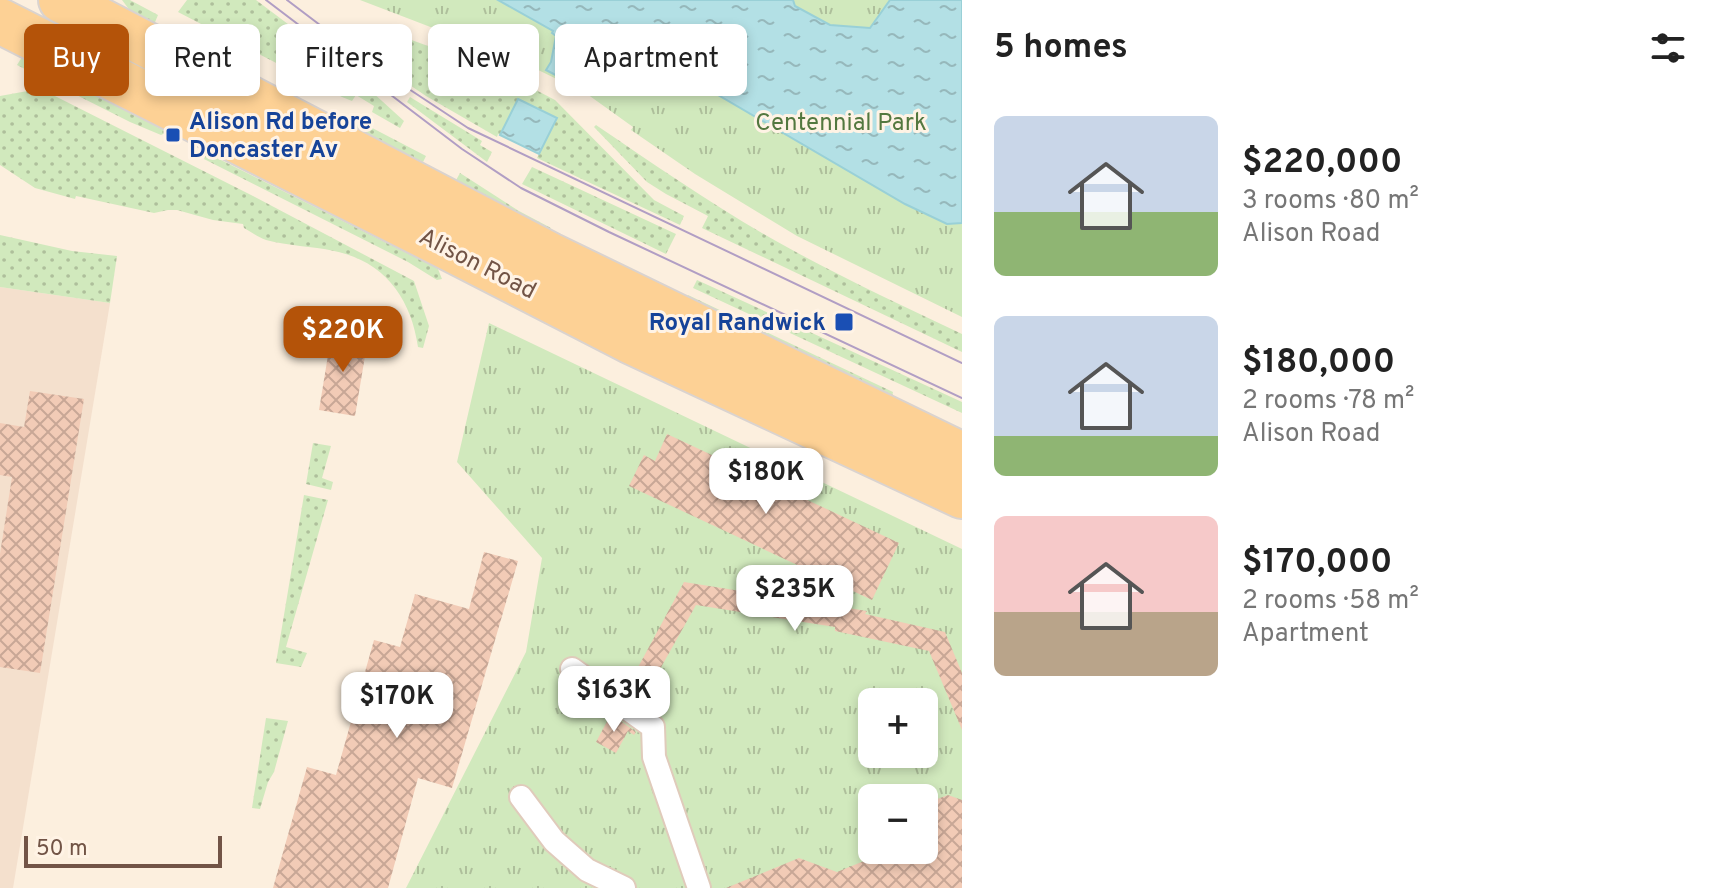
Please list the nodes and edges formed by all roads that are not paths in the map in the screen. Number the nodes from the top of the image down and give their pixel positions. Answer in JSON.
{"nodes":[{"id":1,"x":61,"y":0,"type":"edge"},
{"id":2,"x":0,"y":21,"type":"edge"},
{"id":3,"x":962,"y":455,"type":"edge"},
{"id":4,"x":962,"y":496,"type":"edge"},
{"id":5,"x":572,"y":669,"type":"dead end"},
{"id":6,"x":521,"y":797,"type":"dead end"},
{"id":7,"x":624,"y":888,"type":"edge"},
{"id":8,"x":699,"y":888,"type":"edge"}],
"edges":[{"from":1,"to":3,"type":"main road","name":"Alison Road"},
{"from":2,"to":4,"type":"main road","name":"Alison Road"},
{"from":5,"to":8,"type":"street"},
{"from":6,"to":7,"type":"street"}]}
